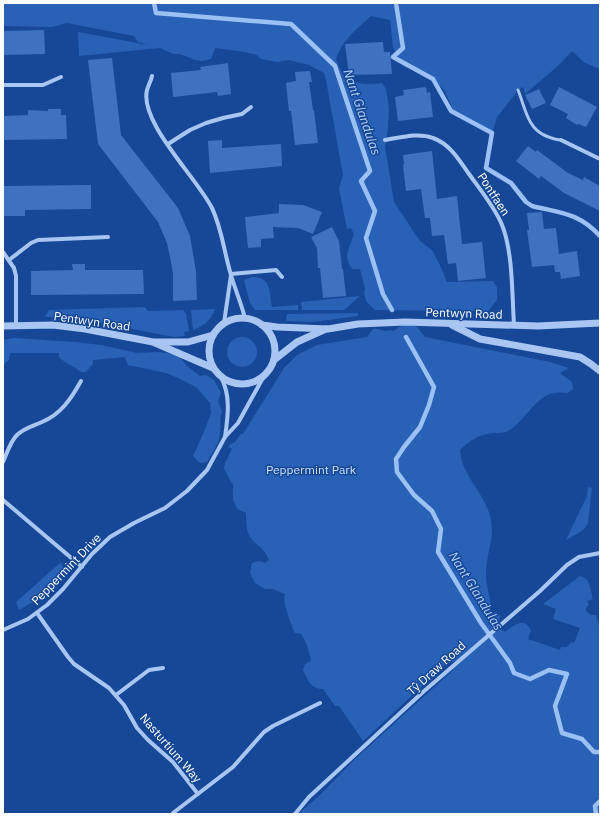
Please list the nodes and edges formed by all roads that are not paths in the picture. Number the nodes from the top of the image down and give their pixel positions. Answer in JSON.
{"nodes":[{"id":1,"x":152,"y":76,"type":"dead end"},
{"id":2,"x":61,"y":77,"type":"dead end"},
{"id":3,"x":3,"y":85,"type":"edge"},
{"id":4,"x":518,"y":90,"type":"dead end"},
{"id":5,"x":251,"y":107,"type":"dead end"},
{"id":6,"x":385,"y":140,"type":"dead end"},
{"id":7,"x":561,"y":140,"type":"joint"},
{"id":8,"x":168,"y":144,"type":"junction"},
{"id":9,"x":600,"y":159,"type":"edge"},
{"id":10,"x":108,"y":237,"type":"dead end"},
{"id":11,"x":3,"y":252,"type":"edge"},
{"id":12,"x":9,"y":260,"type":"junction"},
{"id":13,"x":231,"y":274,"type":"junction"},
{"id":14,"x":282,"y":277,"type":"dead end"},
{"id":15,"x":245,"y":318,"type":"junction"},
{"id":16,"x":224,"y":323,"type":"junction"},
{"id":17,"x":448,"y":323,"type":"junction"},
{"id":18,"x":600,"y":323,"type":"edge"},
{"id":19,"x":514,"y":325,"type":"junction"},
{"id":20,"x":3,"y":326,"type":"edge"},
{"id":21,"x":16,"y":326,"type":"junction"},
{"id":22,"x":262,"y":326,"type":"junction"},
{"id":23,"x":328,"y":329,"type":"junction"},
{"id":24,"x":213,"y":335,"type":"junction"},
{"id":25,"x":153,"y":342,"type":"junction"},
{"id":26,"x":274,"y":360,"type":"junction"},
{"id":27,"x":213,"y":368,"type":"junction"},
{"id":28,"x":600,"y":371,"type":"edge"},
{"id":29,"x":264,"y":376,"type":"junction"},
{"id":30,"x":221,"y":377,"type":"junction"},
{"id":31,"x":81,"y":381,"type":"dead end"},
{"id":32,"x":225,"y":438,"type":"junction"},
{"id":33,"x":3,"y":462,"type":"edge"},
{"id":34,"x":3,"y":500,"type":"edge"},
{"id":35,"x":600,"y":553,"type":"edge"},
{"id":36,"x":82,"y":567,"type":"junction"},
{"id":37,"x":37,"y":613,"type":"junction"},
{"id":38,"x":3,"y":630,"type":"edge"},
{"id":39,"x":163,"y":668,"type":"dead end"},
{"id":40,"x":116,"y":695,"type":"junction"},
{"id":41,"x":320,"y":703,"type":"dead end"},
{"id":42,"x":198,"y":794,"type":"junction"},
{"id":43,"x":173,"y":813,"type":"edge"},
{"id":44,"x":295,"y":814,"type":"edge"}],
"edges":[{"from":1,"to":8,"type":"street"},
{"from":2,"to":3,"type":"street"},
{"from":4,"to":7,"type":"lane"},
{"from":5,"to":8,"type":"street"},
{"from":6,"to":19,"type":"street","name":"Pontfaen"},
{"from":7,"to":9,"type":"street"},
{"from":8,"to":13,"type":"street"},
{"from":10,"to":12,"type":"street"},
{"from":11,"to":12,"type":"street"},
{"from":12,"to":21,"type":"street"},
{"from":13,"to":14,"type":"street"},
{"from":13,"to":15,"type":"street"},
{"from":13,"to":16,"type":"street"},
{"from":15,"to":16,"type":"street"},
{"from":15,"to":22,"type":"street"},
{"from":16,"to":24,"type":"street"},
{"from":17,"to":19,"type":"street","name":"Pentwyn Road"},
{"from":17,"to":23,"type":"street","name":"Pentwyn Road"},
{"from":17,"to":28,"type":"street"},
{"from":18,"to":19,"type":"street","name":"Pentwyn Road"},
{"from":20,"to":21,"type":"street","name":"Pentwyn Road"},
{"from":21,"to":25,"type":"street","name":"Pentwyn Road"},
{"from":22,"to":23,"type":"street","name":"Pentwyn Road"},
{"from":22,"to":26,"type":"street"},
{"from":23,"to":26,"type":"street","name":"Pentwyn Road"},
{"from":24,"to":25,"type":"street","name":"Pentwyn Road"},
{"from":24,"to":27,"type":"street"},
{"from":25,"to":27,"type":"street","name":"Pentwyn Road"},
{"from":26,"to":29,"type":"street"},
{"from":27,"to":30,"type":"street"},
{"from":29,"to":30,"type":"street"},
{"from":29,"to":32,"type":"street","name":"Peppermint Drive"},
{"from":30,"to":32,"type":"street","name":"Peppermint Drive"},
{"from":31,"to":33,"type":"street"},
{"from":32,"to":36,"type":"street","name":"Peppermint Drive"},
{"from":34,"to":36,"type":"street"},
{"from":35,"to":44,"type":"street","name":"Tŷ Draw Road"},
{"from":36,"to":37,"type":"street","name":"Peppermint Drive"},
{"from":37,"to":38,"type":"street","name":"Peppermint Drive"},
{"from":37,"to":40,"type":"street","name":"Nasturtium Way"},
{"from":39,"to":40,"type":"street"},
{"from":40,"to":42,"type":"street","name":"Nasturtium Way"},
{"from":41,"to":42,"type":"street","name":"Nasturtium Way"},
{"from":42,"to":43,"type":"street","name":"Nasturtium Way"}]}
